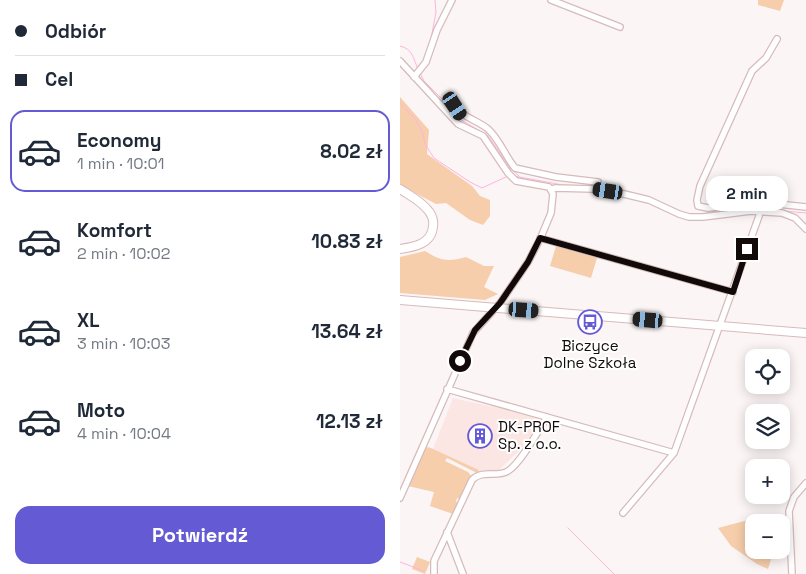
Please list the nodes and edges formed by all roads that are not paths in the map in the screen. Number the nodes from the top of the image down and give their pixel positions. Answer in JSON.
{"nodes":[{"id":1,"x":452,"y":0,"type":"edge"},
{"id":2,"x":551,"y":0,"type":"edge"},
{"id":3,"x":620,"y":27,"type":"dead end"},
{"id":4,"x":777,"y":39,"type":"dead end"},
{"id":5,"x":400,"y":61,"type":"edge"},
{"id":6,"x":416,"y":75,"type":"junction"},
{"id":7,"x":454,"y":99,"type":"dead end"},
{"id":8,"x":487,"y":129,"type":"junction"},
{"id":9,"x":483,"y":136,"type":"junction"},
{"id":10,"x":598,"y":182,"type":"dead end"},
{"id":11,"x":554,"y":184,"type":"junction"},
{"id":12,"x":400,"y":189,"type":"edge"},
{"id":13,"x":760,"y":202,"type":"junction"},
{"id":14,"x":806,"y":207,"type":"edge"},
{"id":15,"x":760,"y":211,"type":"junction"},
{"id":16,"x":806,"y":229,"type":"edge"},
{"id":17,"x":540,"y":238,"type":"junction"},
{"id":18,"x":400,"y":249,"type":"edge"},
{"id":19,"x":733,"y":292,"type":"junction"},
{"id":20,"x":400,"y":300,"type":"edge"},
{"id":21,"x":496,"y":308,"type":"junction"},
{"id":22,"x":720,"y":326,"type":"junction"},
{"id":23,"x":806,"y":333,"type":"edge"},
{"id":24,"x":448,"y":389,"type":"junction"},
{"id":25,"x":547,"y":417,"type":"junction"},
{"id":26,"x":674,"y":454,"type":"junction"},
{"id":27,"x":806,"y":483,"type":"edge"},
{"id":28,"x":400,"y":498,"type":"edge"},
{"id":29,"x":623,"y":513,"type":"dead end"},
{"id":30,"x":447,"y":532,"type":"junction"},
{"id":31,"x":434,"y":574,"type":"edge"},
{"id":32,"x":463,"y":574,"type":"edge"},
{"id":33,"x":792,"y":574,"type":"edge"}],
"edges":[{"from":1,"to":6,"type":"street"},
{"from":2,"to":3,"type":"street"},
{"from":4,"to":13,"type":"street"},
{"from":5,"to":6,"type":"street"},
{"from":6,"to":9,"type":"street"},
{"from":7,"to":8,"type":"street"},
{"from":8,"to":9,"type":"street"},
{"from":8,"to":11,"type":"street"},
{"from":9,"to":11,"type":"street"},
{"from":10,"to":11,"type":"street"},
{"from":11,"to":15,"type":"street"},
{"from":11,"to":17,"type":"street"},
{"from":12,"to":18,"type":"main road"},
{"from":13,"to":14,"type":"street"},
{"from":13,"to":15,"type":"street"},
{"from":15,"to":16,"type":"street"},
{"from":15,"to":19,"type":"street"},
{"from":17,"to":19,"type":"street"},
{"from":17,"to":21,"type":"street"},
{"from":19,"to":22,"type":"street"},
{"from":20,"to":21,"type":"main road"},
{"from":21,"to":22,"type":"main road"},
{"from":21,"to":24,"type":"street"},
{"from":22,"to":23,"type":"main road"},
{"from":22,"to":26,"type":"street"},
{"from":24,"to":25,"type":"street"},
{"from":24,"to":28,"type":"street"},
{"from":25,"to":26,"type":"street"},
{"from":25,"to":30,"type":"street"},
{"from":26,"to":29,"type":"street"},
{"from":27,"to":33,"type":"street"},
{"from":30,"to":31,"type":"street"},
{"from":30,"to":32,"type":"street"}]}
